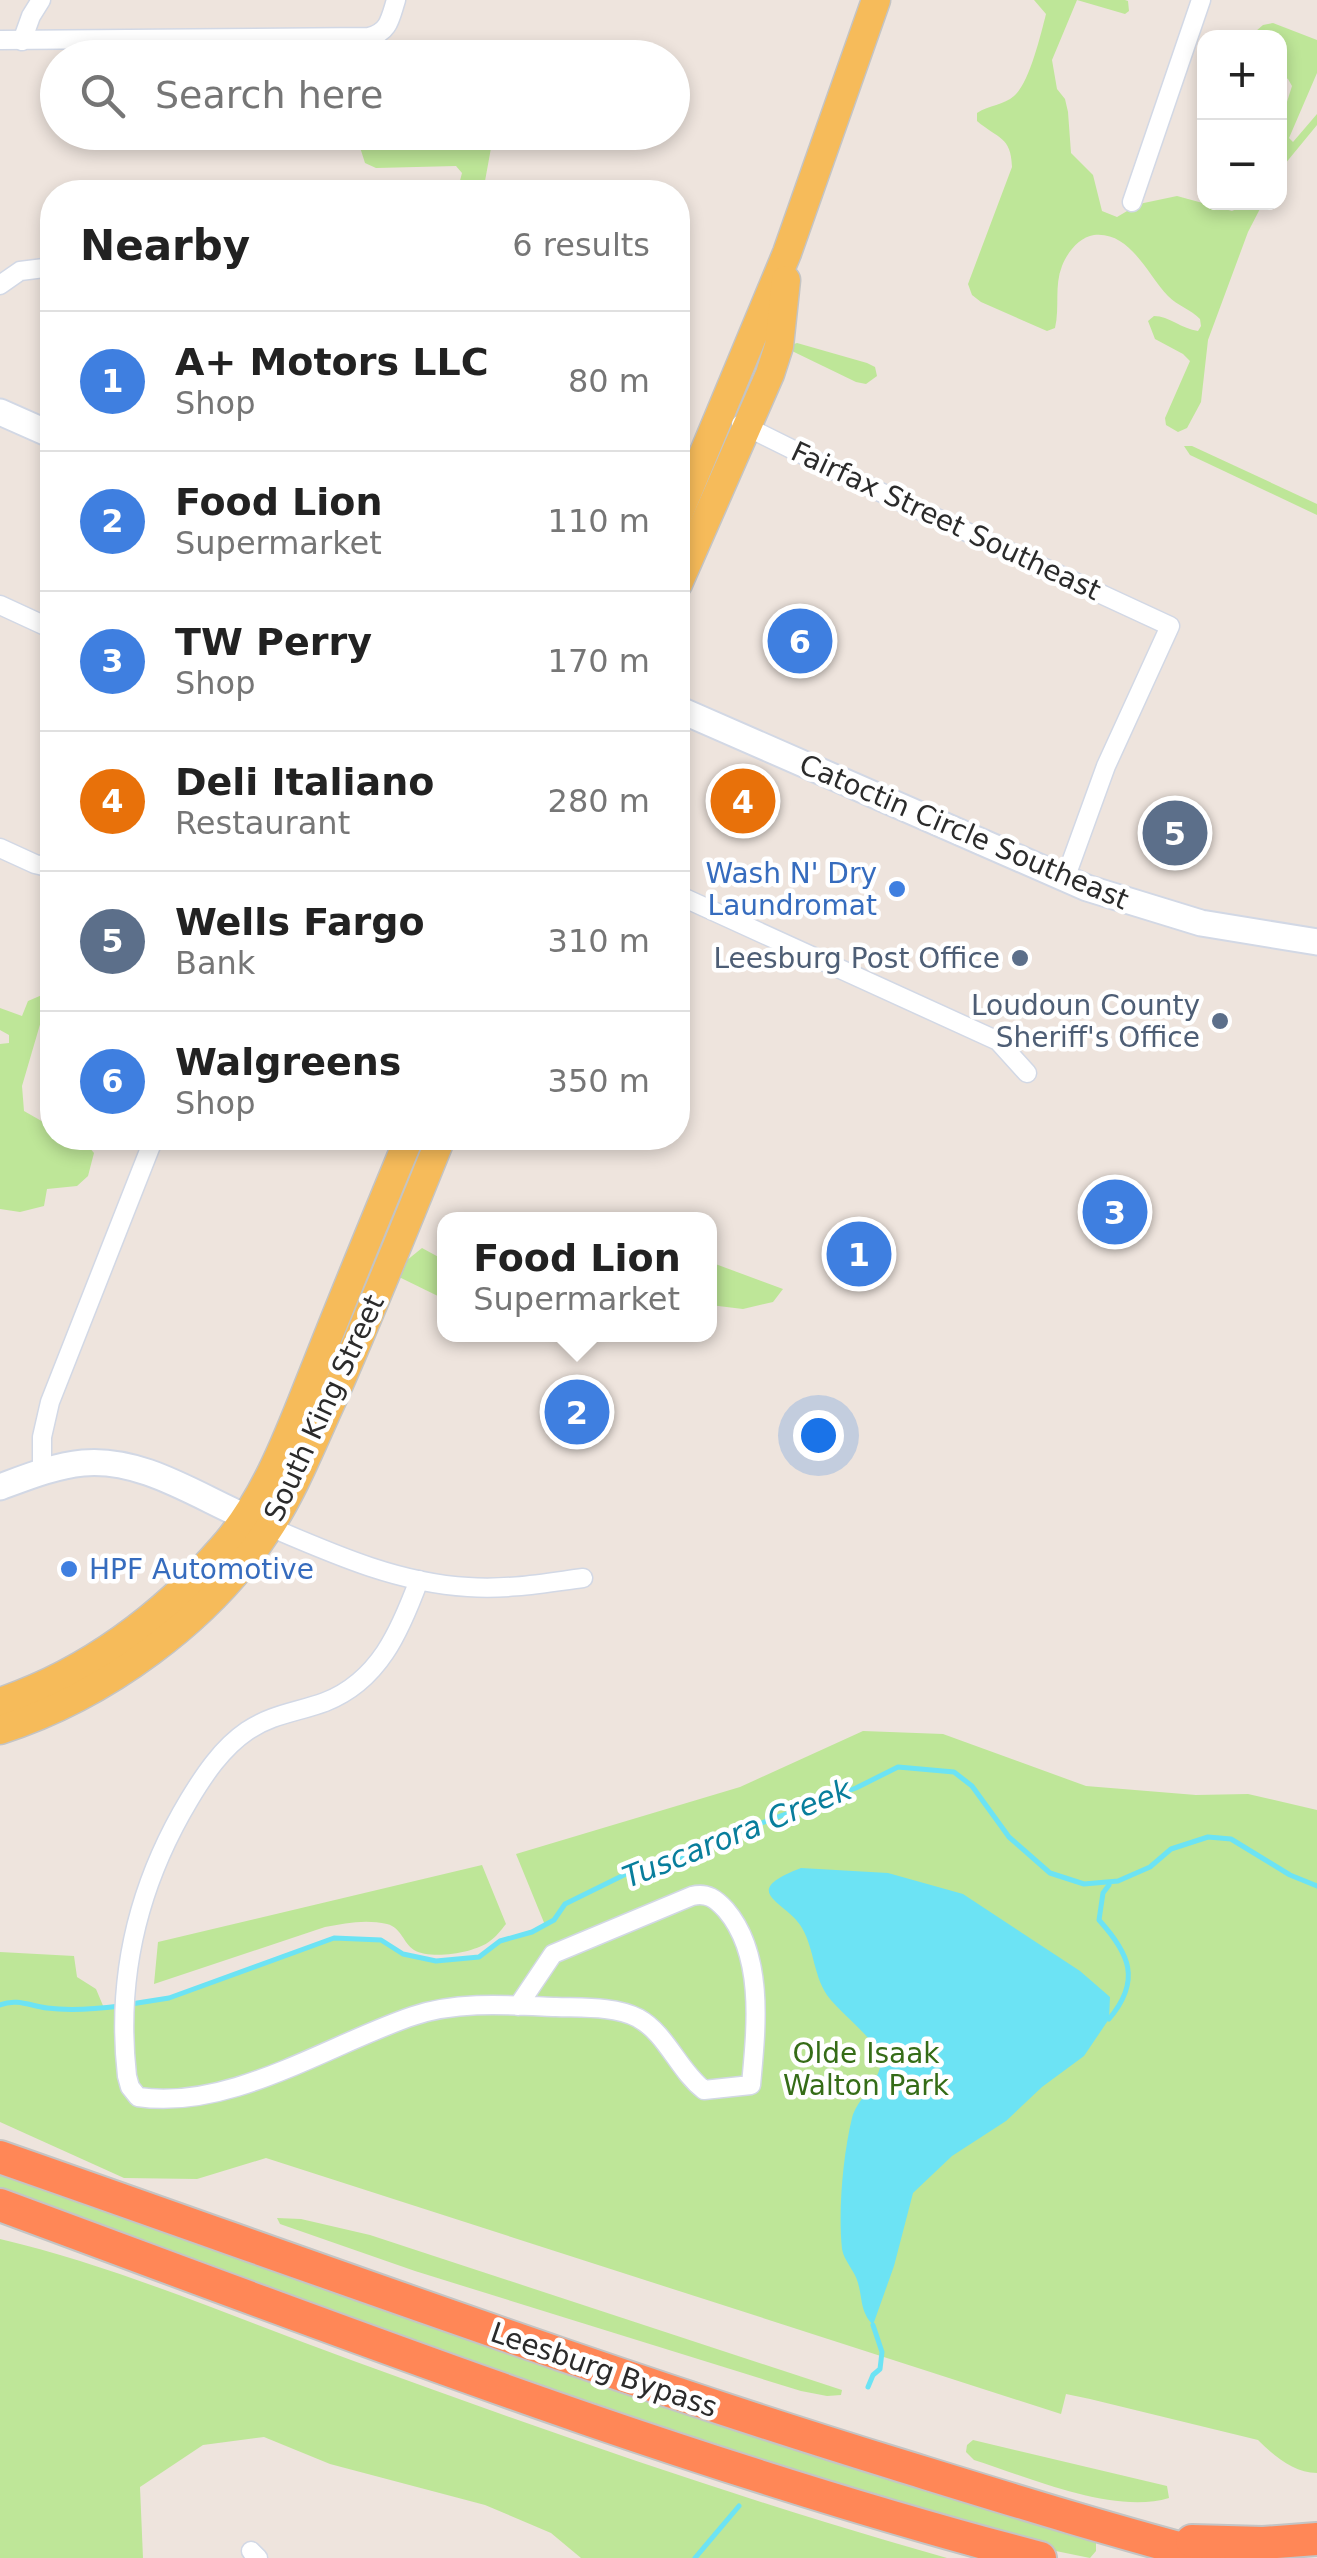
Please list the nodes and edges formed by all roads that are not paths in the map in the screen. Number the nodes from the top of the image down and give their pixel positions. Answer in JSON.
{"nodes":[{"id":1,"x":41,"y":0,"type":"edge"},
{"id":2,"x":396,"y":0,"type":"edge"},
{"id":3,"x":876,"y":0,"type":"edge"},
{"id":4,"x":1201,"y":0,"type":"edge"},
{"id":5,"x":0,"y":40,"type":"edge"},
{"id":6,"x":22,"y":40,"type":"junction"},
{"id":7,"x":1132,"y":202,"type":"dead end"},
{"id":8,"x":787,"y":253,"type":"junction"},
{"id":9,"x":40,"y":268,"type":"edge"},
{"id":10,"x":0,"y":284,"type":"edge"},
{"id":11,"x":0,"y":412,"type":"edge"},
{"id":12,"x":722,"y":414,"type":"junction"},
{"id":13,"x":748,"y":427,"type":"junction"},
{"id":14,"x":40,"y":430,"type":"edge"},
{"id":15,"x":690,"y":487,"type":"edge"},
{"id":16,"x":690,"y":557,"type":"edge"},
{"id":17,"x":0,"y":606,"type":"edge"},
{"id":18,"x":40,"y":624,"type":"edge"},
{"id":19,"x":690,"y":714,"type":"edge"},
{"id":20,"x":0,"y":848,"type":"edge"},
{"id":21,"x":40,"y":865,"type":"edge"},
{"id":22,"x":1066,"y":880,"type":"junction"},
{"id":23,"x":690,"y":901,"type":"edge"},
{"id":24,"x":1317,"y":942,"type":"edge"},
{"id":25,"x":1027,"y":1073,"type":"dead end"},
{"id":26,"x":149,"y":1150,"type":"edge"},
{"id":27,"x":404,"y":1150,"type":"edge"},
{"id":28,"x":435,"y":1150,"type":"edge"},
{"id":29,"x":42,"y":1471,"type":"junction"},
{"id":30,"x":0,"y":1487,"type":"edge"},
{"id":31,"x":257,"y":1522,"type":"junction"},
{"id":32,"x":583,"y":1578,"type":"dead end"},
{"id":33,"x":419,"y":1580,"type":"junction"},
{"id":34,"x":0,"y":1702,"type":"edge"},
{"id":35,"x":0,"y":1730,"type":"edge"},
{"id":36,"x":518,"y":2006,"type":"junction"},
{"id":37,"x":0,"y":2136,"type":"edge"},
{"id":38,"x":0,"y":2157,"type":"edge"},
{"id":39,"x":0,"y":2205,"type":"edge"},
{"id":40,"x":143,"y":2206,"type":"junction"},
{"id":41,"x":0,"y":2222,"type":"edge"},
{"id":42,"x":130,"y":2253,"type":"junction"},
{"id":43,"x":1114,"y":2532,"type":"junction"},
{"id":44,"x":1317,"y":2539,"type":"edge"},
{"id":45,"x":1040,"y":2558,"type":"edge"},
{"id":46,"x":1216,"y":2558,"type":"edge"}],
"edges":[{"from":1,"to":6,"type":"street"},
{"from":2,"to":6,"type":"street"},
{"from":3,"to":8,"type":"main road"},
{"from":4,"to":7,"type":"street"},
{"from":5,"to":6,"type":"street"},
{"from":8,"to":12,"type":"main road"},
{"from":8,"to":13,"type":"main road"},
{"from":9,"to":10,"type":"street"},
{"from":11,"to":14,"type":"main road"},
{"from":12,"to":13,"type":"street","name":"Fairfax Street Southeast"},
{"from":12,"to":15,"type":"main road"},
{"from":13,"to":16,"type":"main road"},
{"from":13,"to":22,"type":"street","name":"Fairfax Street Southeast"},
{"from":17,"to":18,"type":"street"},
{"from":19,"to":22,"type":"main road","name":"Catoctin Circle Southeast"},
{"from":20,"to":21,"type":"street"},
{"from":22,"to":24,"type":"main road","name":"Catoctin Circle Southeast"},
{"from":23,"to":25,"type":"street"},
{"from":26,"to":29,"type":"street"},
{"from":27,"to":31,"type":"main road","name":"South King Street"},
{"from":28,"to":31,"type":"main road","name":"South King Street"},
{"from":29,"to":30,"type":"main road"},
{"from":29,"to":31,"type":"main road"},
{"from":31,"to":33,"type":"street"},
{"from":31,"to":34,"type":"main road","name":"South King Street"},
{"from":31,"to":35,"type":"main road","name":"South King Street"},
{"from":32,"to":33,"type":"street"},
{"from":33,"to":36,"type":"street"},
{"from":36,"to":36,"type":"street"},
{"from":37,"to":40,"type":"highway"},
{"from":38,"to":40,"type":"highway","name":"Leesburg Bypass"},
{"from":39,"to":42,"type":"highway","name":"Leesburg Bypass"},
{"from":40,"to":43,"type":"highway","name":"Leesburg Bypass"},
{"from":41,"to":42,"type":"highway"},
{"from":42,"to":45,"type":"highway","name":"Leesburg Bypass"},
{"from":43,"to":44,"type":"highway"},
{"from":43,"to":46,"type":"highway","name":"Leesburg Bypass"}]}
